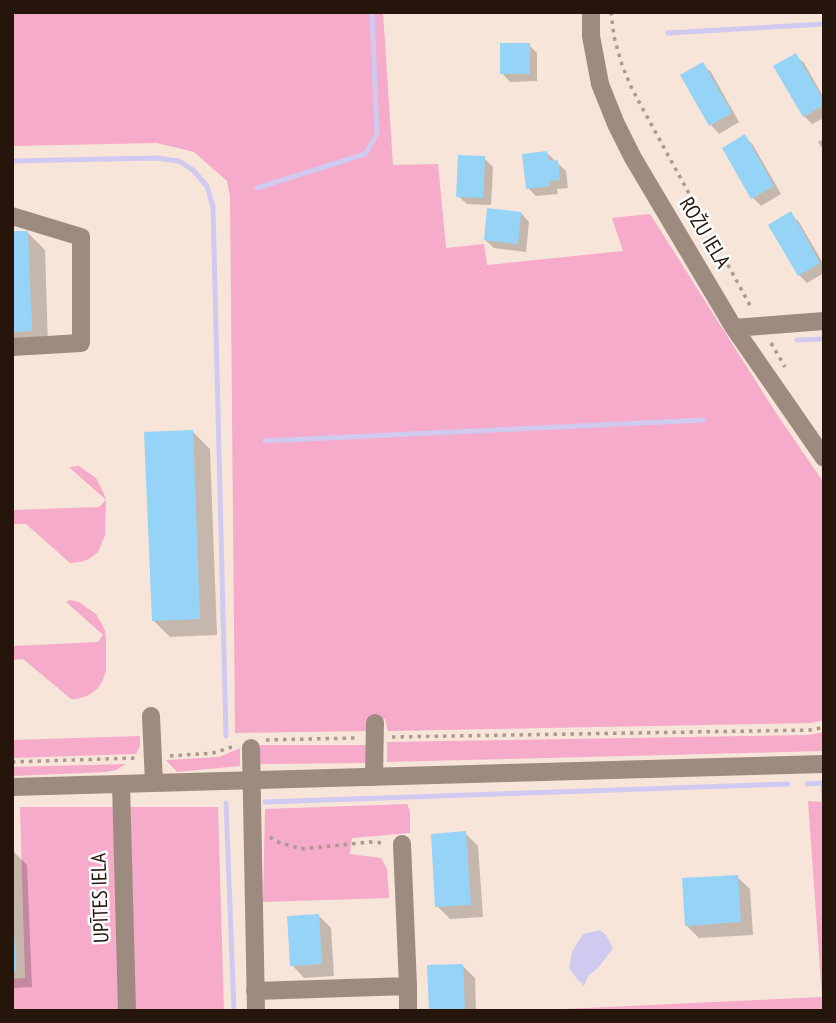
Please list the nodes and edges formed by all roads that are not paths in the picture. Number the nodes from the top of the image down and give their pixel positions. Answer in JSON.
{"nodes":[{"id":1,"x":591,"y":12,"type":"edge"},
{"id":2,"x":12,"y":216,"type":"edge"},
{"id":3,"x":824,"y":321,"type":"edge"},
{"id":4,"x":734,"y":328,"type":"junction"},
{"id":5,"x":12,"y":347,"type":"edge"},
{"id":6,"x":824,"y":458,"type":"edge"},
{"id":7,"x":151,"y":716,"type":"dead end"},
{"id":8,"x":375,"y":730,"type":"road end"},
{"id":9,"x":253,"y":744,"type":"road end"},
{"id":10,"x":824,"y":764,"type":"edge"},
{"id":11,"x":374,"y":777,"type":"junction"},
{"id":12,"x":252,"y":780,"type":"junction"},
{"id":13,"x":153,"y":783,"type":"junction"},
{"id":14,"x":121,"y":785,"type":"junction"},
{"id":15,"x":12,"y":787,"type":"edge"},
{"id":16,"x":402,"y":844,"type":"road end"},
{"id":17,"x":408,"y":986,"type":"junction"},
{"id":18,"x":255,"y":992,"type":"junction"},
{"id":19,"x":127,"y":1011,"type":"edge"},
{"id":20,"x":256,"y":1011,"type":"edge"},
{"id":21,"x":408,"y":1011,"type":"edge"}],
"edges":[{"from":1,"to":4,"type":"street","name":"ROŽU IELA"},
{"from":2,"to":5,"type":"street"},
{"from":3,"to":4,"type":"street"},
{"from":4,"to":6,"type":"street","name":"ROŽU IELA"},
{"from":7,"to":13,"type":"street"},
{"from":8,"to":11,"type":"street"},
{"from":9,"to":12,"type":"street"},
{"from":10,"to":11,"type":"street"},
{"from":11,"to":12,"type":"street"},
{"from":12,"to":13,"type":"street"},
{"from":12,"to":18,"type":"street"},
{"from":13,"to":14,"type":"street"},
{"from":14,"to":15,"type":"street"},
{"from":14,"to":19,"type":"street","name":"UPĪTES IELA"},
{"from":16,"to":17,"type":"street"},
{"from":17,"to":18,"type":"street"},
{"from":17,"to":21,"type":"street"},
{"from":18,"to":20,"type":"street"}]}
